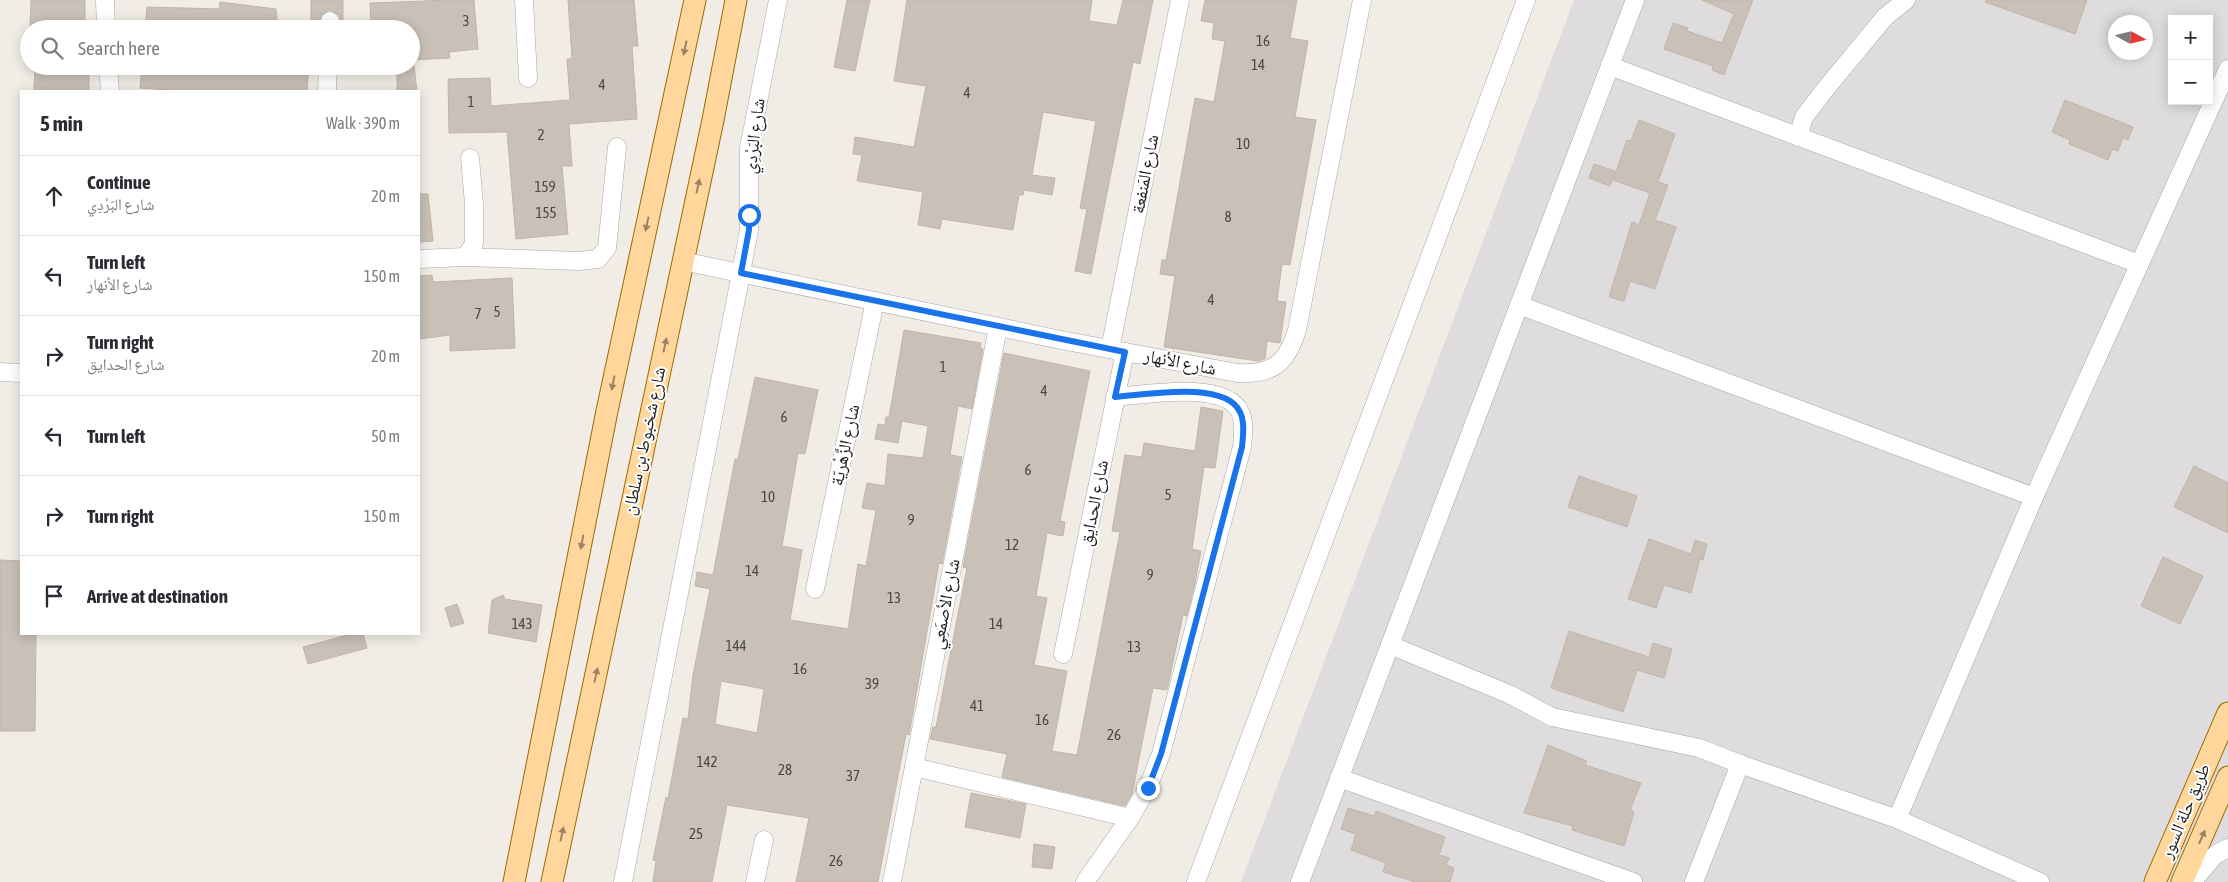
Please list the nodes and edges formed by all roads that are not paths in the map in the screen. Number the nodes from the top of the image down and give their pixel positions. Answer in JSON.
{"nodes":[{"id":1,"x":105,"y":0,"type":"edge"},
{"id":2,"x":524,"y":0,"type":"edge"},
{"id":3,"x":695,"y":0,"type":"edge"},
{"id":4,"x":736,"y":0,"type":"edge"},
{"id":5,"x":778,"y":0,"type":"edge"},
{"id":6,"x":1180,"y":0,"type":"edge"},
{"id":7,"x":1362,"y":0,"type":"edge"},
{"id":8,"x":1526,"y":0,"type":"edge"},
{"id":9,"x":1635,"y":0,"type":"edge"},
{"id":10,"x":1906,"y":0,"type":"edge"},
{"id":11,"x":106,"y":20,"type":"edge"},
{"id":12,"x":1610,"y":66,"type":"junction"},
{"id":13,"x":2228,"y":69,"type":"edge"},
{"id":14,"x":109,"y":75,"type":"edge"},
{"id":15,"x":328,"y":75,"type":"edge"},
{"id":16,"x":528,"y":78,"type":"dead end"},
{"id":17,"x":110,"y":90,"type":"edge"},
{"id":18,"x":327,"y":90,"type":"edge"},
{"id":19,"x":2222,"y":103,"type":"edge"},
{"id":20,"x":1798,"y":136,"type":"junction"},
{"id":21,"x":616,"y":147,"type":"dead end"},
{"id":22,"x":470,"y":158,"type":"dead end"},
{"id":23,"x":466,"y":257,"type":"junction"},
{"id":24,"x":420,"y":259,"type":"edge"},
{"id":25,"x":682,"y":261,"type":"junction"},
{"id":26,"x":2139,"y":264,"type":"junction"},
{"id":27,"x":741,"y":273,"type":"junction"},
{"id":28,"x":874,"y":301,"type":"junction"},
{"id":29,"x":1519,"y":305,"type":"junction"},
{"id":30,"x":998,"y":326,"type":"junction"},
{"id":31,"x":1117,"y":350,"type":"junction"},
{"id":32,"x":0,"y":372,"type":"edge"},
{"id":33,"x":20,"y":373,"type":"edge"},
{"id":34,"x":1115,"y":397,"type":"junction"},
{"id":35,"x":2034,"y":497,"type":"junction"},
{"id":36,"x":815,"y":589,"type":"dead end"},
{"id":37,"x":1390,"y":645,"type":"junction"},
{"id":38,"x":1063,"y":654,"type":"dead end"},
{"id":39,"x":2228,"y":713,"type":"edge"},
{"id":40,"x":1740,"y":764,"type":"junction"},
{"id":41,"x":914,"y":767,"type":"junction"},
{"id":42,"x":2228,"y":777,"type":"edge"},
{"id":43,"x":1339,"y":778,"type":"junction"},
{"id":44,"x":1130,"y":818,"type":"junction"},
{"id":45,"x":1896,"y":819,"type":"junction"},
{"id":46,"x":764,"y":840,"type":"dead end"},
{"id":47,"x":2228,"y":848,"type":"edge"},
{"id":48,"x":514,"y":882,"type":"edge"},
{"id":49,"x":552,"y":882,"type":"edge"},
{"id":50,"x":623,"y":882,"type":"edge"},
{"id":51,"x":755,"y":882,"type":"edge"},
{"id":52,"x":892,"y":882,"type":"edge"},
{"id":53,"x":1085,"y":882,"type":"edge"},
{"id":54,"x":1196,"y":882,"type":"edge"},
{"id":55,"x":1300,"y":882,"type":"edge"},
{"id":56,"x":1633,"y":882,"type":"edge"},
{"id":57,"x":1694,"y":882,"type":"edge"},
{"id":58,"x":2040,"y":882,"type":"edge"},
{"id":59,"x":2155,"y":882,"type":"edge"},
{"id":60,"x":2182,"y":882,"type":"edge"},
{"id":61,"x":2192,"y":882,"type":"edge"}],
"edges":[{"from":1,"to":11,"type":"street"},
{"from":2,"to":16,"type":"street"},
{"from":3,"to":48,"type":"main road","one_way":true},
{"from":25,"to":4,"type":"main road","name":"شارع شخبوط بن سلطان","one_way":true},
{"from":5,"to":27,"type":"street","name":"شارع البَرْدِي"},
{"from":6,"to":31,"type":"street","name":"شارع المَنفعة"},
{"from":7,"to":31,"type":"street","name":"شارع الأنهار"},
{"from":8,"to":54,"type":"street"},
{"from":9,"to":12,"type":"street"},
{"from":10,"to":20,"type":"street"},
{"from":12,"to":20,"type":"street"},
{"from":12,"to":29,"type":"street"},
{"from":13,"to":19,"type":"street"},
{"from":14,"to":17,"type":"street"},
{"from":15,"to":18,"type":"street"},
{"from":19,"to":26,"type":"street"},
{"from":20,"to":26,"type":"street"},
{"from":21,"to":23,"type":"street"},
{"from":22,"to":23,"type":"street"},
{"from":23,"to":24,"type":"street"},
{"from":25,"to":27,"type":"street","name":"شارع الأنهار"},
{"from":49,"to":25,"type":"main road","name":"شارع شخبوط بن سلطان","one_way":true},
{"from":26,"to":35,"type":"street"},
{"from":27,"to":28,"type":"street","name":"شارع الأنهار"},
{"from":27,"to":50,"type":"street","name":"شارع البَرْدِي"},
{"from":28,"to":30,"type":"street","name":"شارع الأنهار"},
{"from":28,"to":36,"type":"street","name":"شارع الزَّهْريّة"},
{"from":29,"to":35,"type":"street"},
{"from":29,"to":37,"type":"street"},
{"from":30,"to":31,"type":"street","name":"شارع الأنهار"},
{"from":30,"to":41,"type":"street","name":"شارع الأصمَعِي"},
{"from":31,"to":34,"type":"street","name":"شارع الحدايق"},
{"from":32,"to":33,"type":"street"},
{"from":34,"to":38,"type":"street","name":"شارع الحدايق"},
{"from":34,"to":44,"type":"street"},
{"from":35,"to":45,"type":"street"},
{"from":37,"to":40,"type":"street"},
{"from":37,"to":43,"type":"street"},
{"from":39,"to":59,"type":"main road","name":"طريق حلة السور"},
{"from":40,"to":45,"type":"street"},
{"from":40,"to":57,"type":"street"},
{"from":41,"to":44,"type":"street"},
{"from":41,"to":52,"type":"street","name":"شارع الأصمَعِي"},
{"from":60,"to":42,"type":"main road","name":"طريق حلة السور","one_way":true},
{"from":43,"to":55,"type":"street"},
{"from":43,"to":56,"type":"street"},
{"from":44,"to":53,"type":"street"},
{"from":45,"to":58,"type":"street"},
{"from":46,"to":51,"type":"street"},
{"from":47,"to":61,"type":"street"}]}
